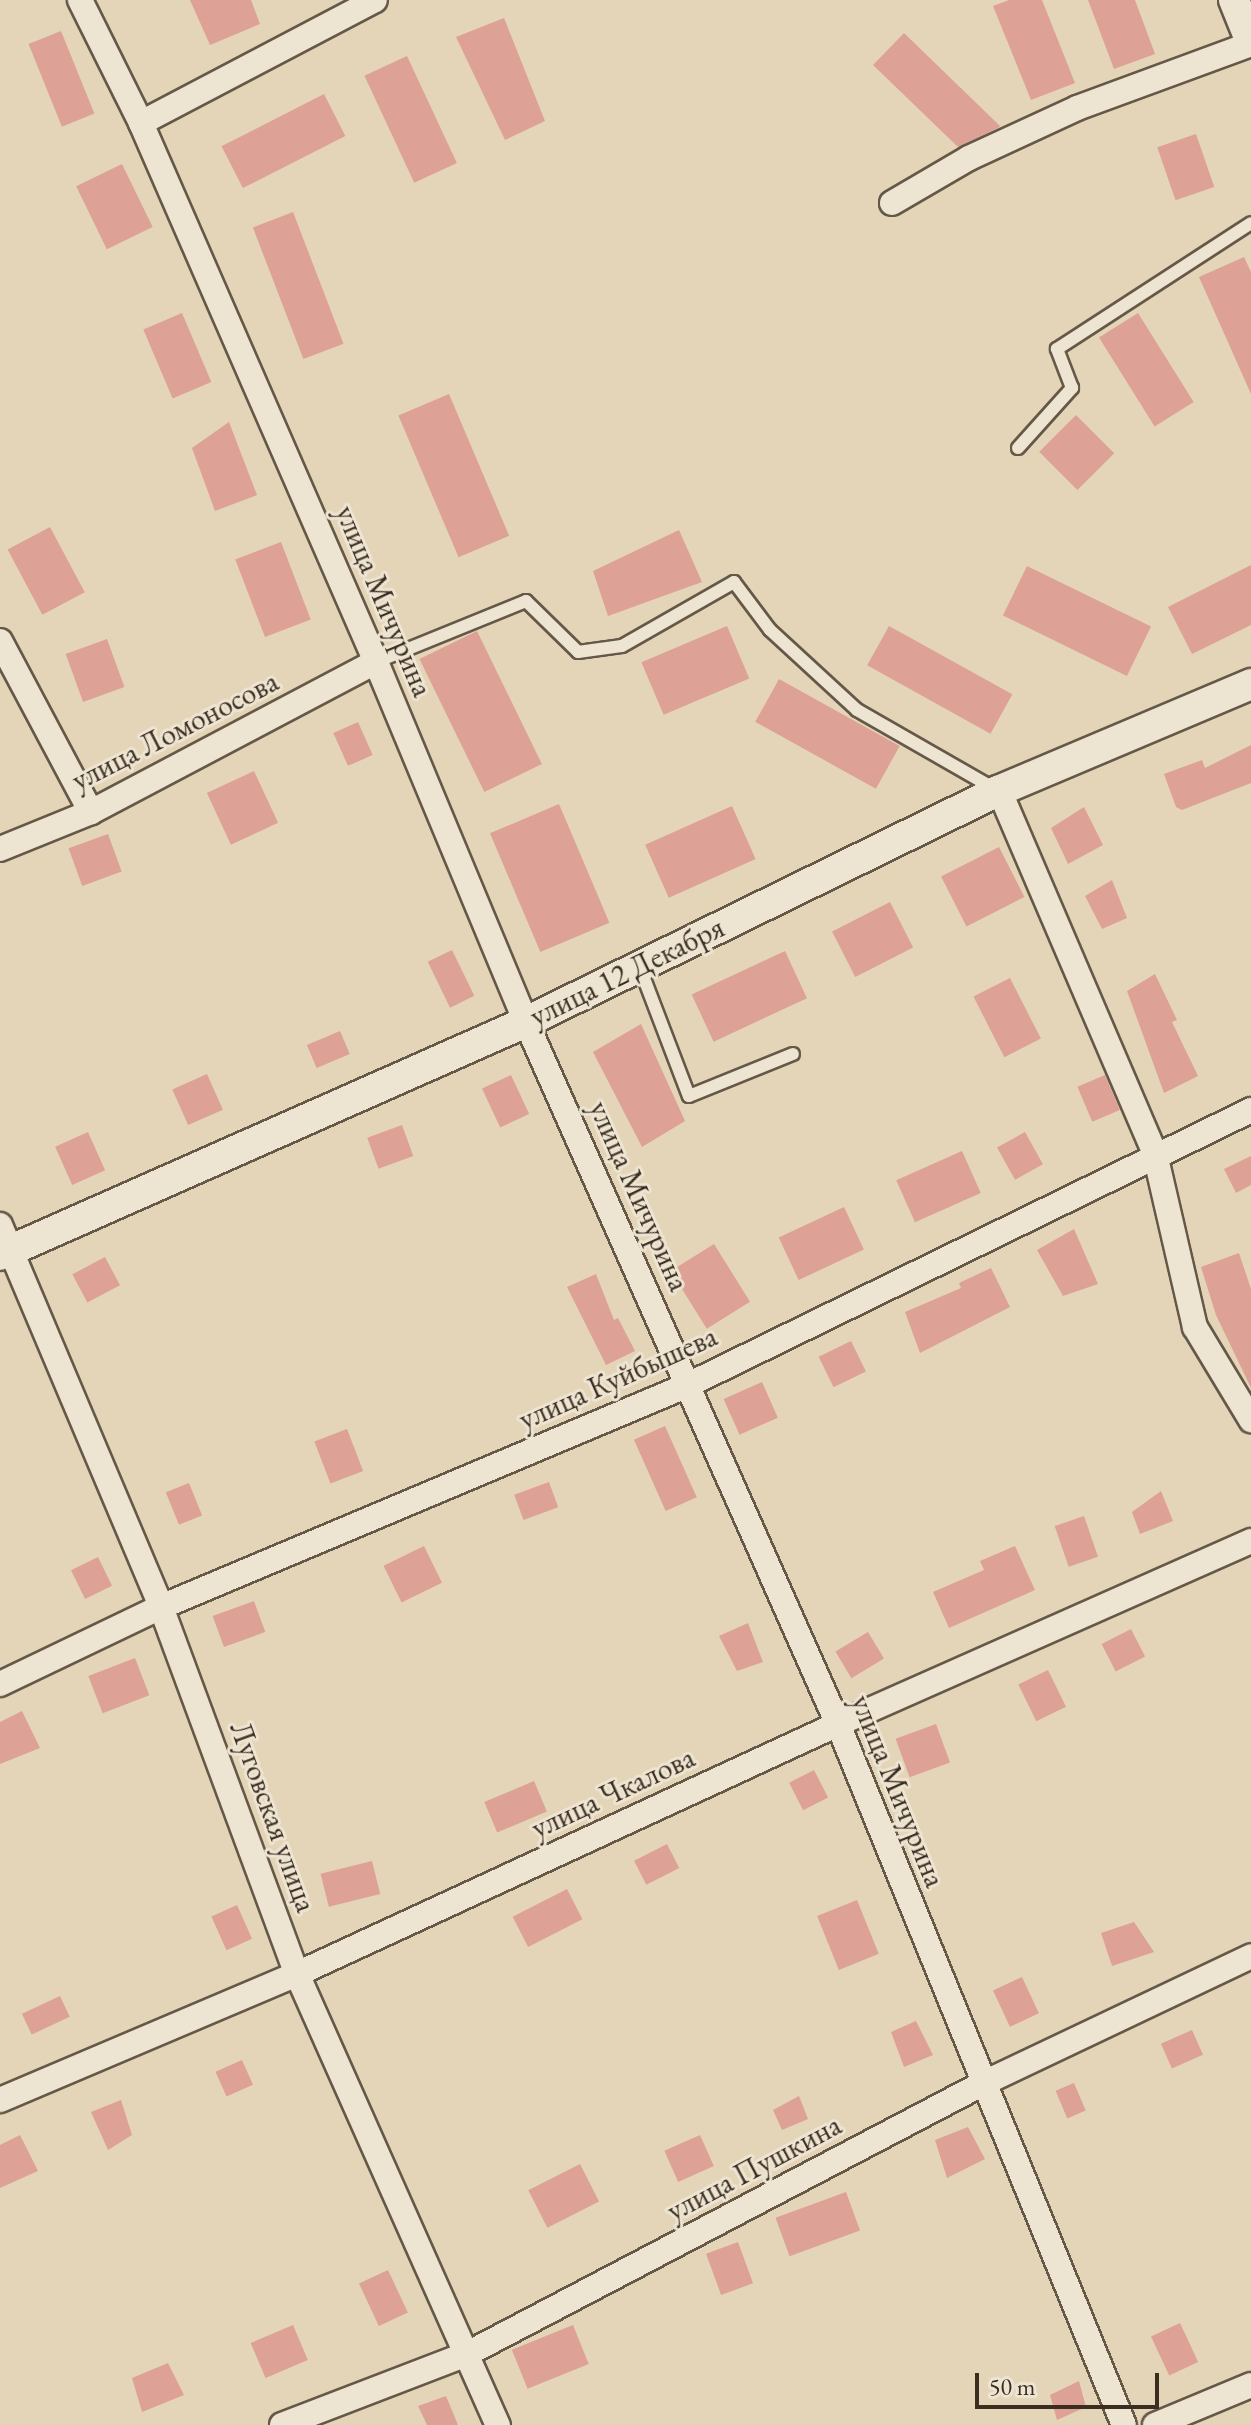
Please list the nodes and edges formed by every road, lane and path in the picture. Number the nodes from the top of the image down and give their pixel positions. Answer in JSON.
{"nodes":[{"id":1,"x":80,"y":0,"type":"edge"},
{"id":2,"x":375,"y":0,"type":"edge"},
{"id":3,"x":1246,"y":22,"type":"edge"},
{"id":4,"x":141,"y":123,"type":"junction"},
{"id":5,"x":892,"y":203,"type":"dead end"},
{"id":6,"x":1251,"y":223,"type":"edge"},
{"id":7,"x":1018,"y":448,"type":"dead end"},
{"id":8,"x":0,"y":641,"type":"edge"},
{"id":9,"x":376,"y":662,"type":"junction"},
{"id":10,"x":1251,"y":684,"type":"edge"},
{"id":11,"x":999,"y":792,"type":"junction"},
{"id":12,"x":91,"y":812,"type":"junction"},
{"id":13,"x":0,"y":849,"type":"edge"},
{"id":14,"x":639,"y":966,"type":"junction"},
{"id":15,"x":526,"y":1022,"type":"junction"},
{"id":16,"x":793,"y":1054,"type":"dead end"},
{"id":17,"x":1251,"y":1110,"type":"edge"},
{"id":18,"x":1155,"y":1154,"type":"junction"},
{"id":19,"x":3,"y":1244,"type":"edge"},
{"id":20,"x":688,"y":1385,"type":"junction"},
{"id":21,"x":1251,"y":1420,"type":"edge"},
{"id":22,"x":1251,"y":1541,"type":"edge"},
{"id":23,"x":161,"y":1607,"type":"junction"},
{"id":24,"x":0,"y":1684,"type":"edge"},
{"id":25,"x":838,"y":1724,"type":"junction"},
{"id":26,"x":1251,"y":1956,"type":"edge"},
{"id":27,"x":297,"y":1974,"type":"junction"},
{"id":28,"x":982,"y":2084,"type":"junction"},
{"id":29,"x":0,"y":2100,"type":"edge"},
{"id":30,"x":467,"y":2354,"type":"junction"},
{"id":31,"x":1251,"y":2385,"type":"edge"},
{"id":32,"x":282,"y":2425,"type":"edge"},
{"id":33,"x":498,"y":2425,"type":"edge"},
{"id":34,"x":1124,"y":2425,"type":"edge"},
{"id":35,"x":1155,"y":2425,"type":"edge"}],
"edges":[{"from":1,"to":4,"type":"street","name":"улица Мичурина"},
{"from":2,"to":4,"type":"street"},
{"from":3,"to":5,"type":"street"},
{"from":4,"to":9,"type":"street","name":"улица Мичурина"},
{"from":6,"to":7,"type":"lane"},
{"from":8,"to":12,"type":"street"},
{"from":9,"to":11,"type":"lane"},
{"from":9,"to":12,"type":"street","name":"улица Ломоносова"},
{"from":9,"to":15,"type":"street","name":"улица Мичурина"},
{"from":10,"to":11,"type":"street","name":"улица 12 Декабря"},
{"from":11,"to":14,"type":"street","name":"улица 12 Декабря"},
{"from":11,"to":18,"type":"street"},
{"from":12,"to":13,"type":"street","name":"улица Ломоносова"},
{"from":14,"to":15,"type":"street","name":"улица 12 Декабря"},
{"from":14,"to":16,"type":"lane"},
{"from":15,"to":19,"type":"street","name":"улица 12 Декабря"},
{"from":15,"to":20,"type":"street","name":"улица Мичурина"},
{"from":17,"to":18,"type":"street","name":"улица Куйбышева"},
{"from":18,"to":20,"type":"street","name":"улица Куйбышева"},
{"from":18,"to":21,"type":"street"},
{"from":19,"to":23,"type":"street","name":"Луговская улица"},
{"from":20,"to":23,"type":"street","name":"улица Куйбышева"},
{"from":20,"to":25,"type":"street","name":"улица Мичурина"},
{"from":22,"to":25,"type":"street","name":"улица Чкалова"},
{"from":23,"to":24,"type":"street","name":"улица Куйбышева"},
{"from":23,"to":27,"type":"street","name":"Луговская улица"},
{"from":25,"to":27,"type":"street","name":"улица Чкалова"},
{"from":25,"to":28,"type":"street","name":"улица Мичурина"},
{"from":26,"to":28,"type":"street","name":"улица Пушкина"},
{"from":27,"to":29,"type":"street","name":"улица Чкалова"},
{"from":27,"to":30,"type":"street","name":"Луговская улица"},
{"from":28,"to":30,"type":"street","name":"улица Пушкина"},
{"from":28,"to":34,"type":"street","name":"улица Мичурина"},
{"from":30,"to":32,"type":"street","name":"улица Пушкина"},
{"from":30,"to":33,"type":"street","name":"Луговская улица"},
{"from":31,"to":35,"type":"street"}]}
